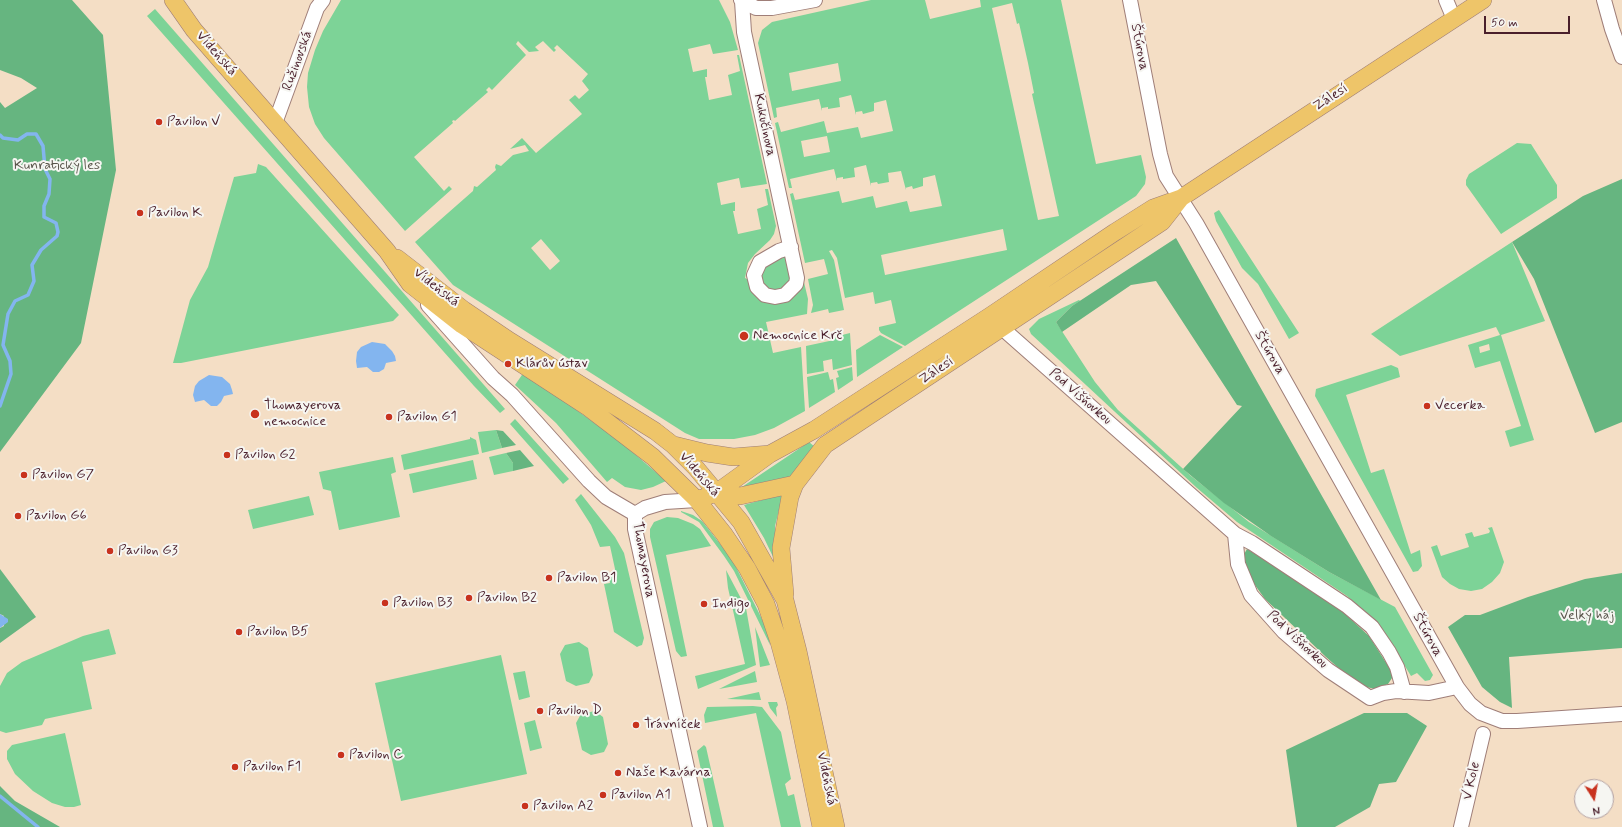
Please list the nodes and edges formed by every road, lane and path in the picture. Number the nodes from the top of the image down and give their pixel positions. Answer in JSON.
{"nodes":[{"id":1,"x":173,"y":0,"type":"edge"},
{"id":2,"x":815,"y":0,"type":"edge"},
{"id":3,"x":1130,"y":0,"type":"edge"},
{"id":4,"x":1446,"y":0,"type":"edge"},
{"id":5,"x":1483,"y":0,"type":"edge"},
{"id":6,"x":1604,"y":0,"type":"edge"},
{"id":7,"x":741,"y":1,"type":"edge"},
{"id":8,"x":317,"y":3,"type":"edge"},
{"id":9,"x":1454,"y":19,"type":"junction"},
{"id":10,"x":1622,"y":57,"type":"edge"},
{"id":11,"x":275,"y":123,"type":"junction"},
{"id":12,"x":1181,"y":198,"type":"junction"},
{"id":13,"x":384,"y":247,"type":"junction"},
{"id":14,"x":791,"y":247,"type":"dead end"},
{"id":15,"x":410,"y":284,"type":"junction"},
{"id":16,"x":995,"y":322,"type":"junction"},
{"id":17,"x":673,"y":445,"type":"junction"},
{"id":18,"x":770,"y":454,"type":"junction"},
{"id":19,"x":795,"y":484,"type":"junction"},
{"id":20,"x":716,"y":493,"type":"junction"},
{"id":21,"x":697,"y":500,"type":"junction"},
{"id":22,"x":635,"y":514,"type":"junction"},
{"id":23,"x":1235,"y":534,"type":"junction"},
{"id":24,"x":785,"y":600,"type":"junction"},
{"id":25,"x":1457,"y":688,"type":"junction"},
{"id":26,"x":1404,"y":692,"type":"junction"},
{"id":27,"x":1622,"y":714,"type":"edge"},
{"id":28,"x":1483,"y":734,"type":"dead end"},
{"id":29,"x":700,"y":827,"type":"edge"},
{"id":30,"x":821,"y":827,"type":"edge"},
{"id":31,"x":836,"y":827,"type":"edge"},
{"id":32,"x":1461,"y":827,"type":"edge"}],
"edges":[{"from":1,"to":11,"type":"main road","name":"Vídeňská"},
{"from":2,"to":7,"type":"street"},
{"from":3,"to":12,"type":"street","name":"Štúrova"},
{"from":4,"to":9,"type":"street"},
{"from":5,"to":9,"type":"main road","name":"Zálesí"},
{"from":6,"to":10,"type":"street"},
{"from":7,"to":14,"type":"street","name":"Kukučínova"},
{"from":8,"to":11,"type":"street","name":"Ružinovská"},
{"from":9,"to":12,"type":"main road","name":"Zálesí"},
{"from":11,"to":13,"type":"main road","name":"Vídeňská"},
{"from":12,"to":16,"type":"main road","name":"Zálesí"},
{"from":12,"to":25,"type":"street","name":"Štúrova"},
{"from":13,"to":15,"type":"main road","name":"Vídeňská"},
{"from":13,"to":17,"type":"main road","name":"Vídeňská"},
{"from":15,"to":21,"type":"main road","name":"Vídeňská"},
{"from":15,"to":22,"type":"street","name":"Thomayerova"},
{"from":16,"to":18,"type":"main road","name":"Zálesí"},
{"from":16,"to":19,"type":"main road","name":"Zálesí"},
{"from":16,"to":23,"type":"street","name":"Pod Višňovkou"},
{"from":17,"to":18,"type":"main road"},
{"from":17,"to":20,"type":"main road","name":"Vídeňská"},
{"from":18,"to":20,"type":"main road","name":"Zálesí"},
{"from":19,"to":20,"type":"main road"},
{"from":19,"to":24,"type":"main road","name":"Zálesí"},
{"from":20,"to":21,"type":"main road"},
{"from":20,"to":24,"type":"main road","name":"Vídeňská"},
{"from":21,"to":22,"type":"street"},
{"from":21,"to":30,"type":"main road","name":"Vídeňská"},
{"from":22,"to":29,"type":"street","name":"Thomayerova"},
{"from":23,"to":26,"type":"street"},
{"from":23,"to":26,"type":"street","name":"Pod Višňovkou"},
{"from":24,"to":31,"type":"main road","name":"Vídeňská"},
{"from":25,"to":26,"type":"street","name":"Pod Višňovkou"},
{"from":25,"to":27,"type":"street"},
{"from":28,"to":32,"type":"street","name":"V Kole"}]}
